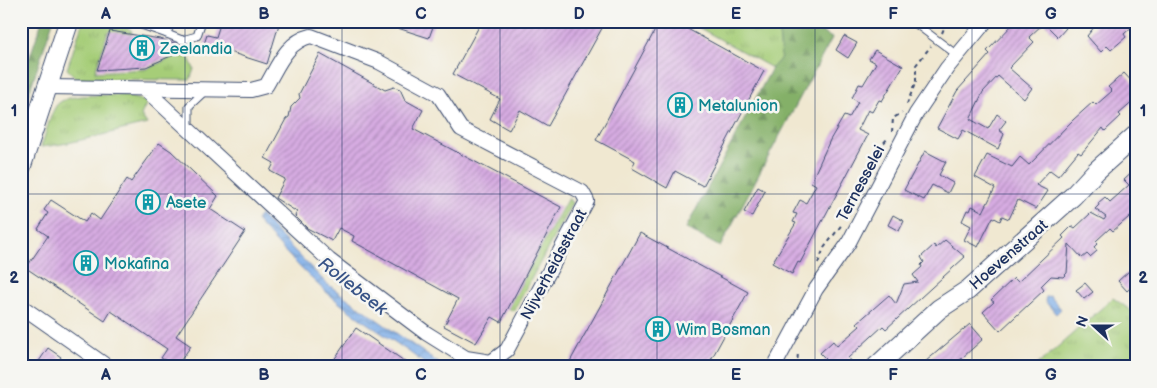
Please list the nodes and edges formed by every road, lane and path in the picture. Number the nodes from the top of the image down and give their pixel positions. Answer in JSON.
{"nodes":[{"id":1,"x":69,"y":21,"type":"edge"},
{"id":2,"x":130,"y":21,"type":"edge"},
{"id":3,"x":171,"y":21,"type":"edge"},
{"id":4,"x":202,"y":21,"type":"edge"},
{"id":5,"x":912,"y":21,"type":"edge"},
{"id":6,"x":986,"y":21,"type":"edge"},
{"id":7,"x":167,"y":34,"type":"junction"},
{"id":8,"x":957,"y":54,"type":"junction"},
{"id":9,"x":48,"y":87,"type":"junction"},
{"id":10,"x":145,"y":89,"type":"junction"},
{"id":11,"x":206,"y":90,"type":"junction"},
{"id":12,"x":905,"y":112,"type":"dead end"},
{"id":13,"x":189,"y":129,"type":"junction"},
{"id":14,"x":892,"y":134,"type":"dead end"},
{"id":15,"x":1136,"y":135,"type":"edge"},
{"id":16,"x":21,"y":166,"type":"edge"},
{"id":17,"x":21,"y":306,"type":"edge"},
{"id":18,"x":108,"y":367,"type":"edge"},
{"id":19,"x":774,"y":367,"type":"edge"},
{"id":20,"x":876,"y":367,"type":"edge"}],
"edges":[{"from":1,"to":9,"type":"street"},
{"from":2,"to":7,"type":"lane"},
{"from":3,"to":7,"type":"lane"},
{"from":4,"to":7,"type":"lane"},
{"from":5,"to":8,"type":"lane"},
{"from":6,"to":8,"type":"street","name":"Ternesselei"},
{"from":8,"to":19,"type":"street","name":"Ternesselei"},
{"from":9,"to":10,"type":"street","name":"Nijverheidsstraat"},
{"from":9,"to":16,"type":"street"},
{"from":10,"to":11,"type":"street","name":"Nijverheidsstraat"},
{"from":10,"to":13,"type":"street","name":"Nijverheidsstraat"},
{"from":11,"to":13,"type":"lane"},
{"from":11,"to":13,"type":"street","name":"Nijverheidsstraat"},
{"from":12,"to":14,"type":"path"},
{"from":15,"to":20,"type":"street","name":"Hoevenstraat"},
{"from":17,"to":18,"type":"street"}]}
